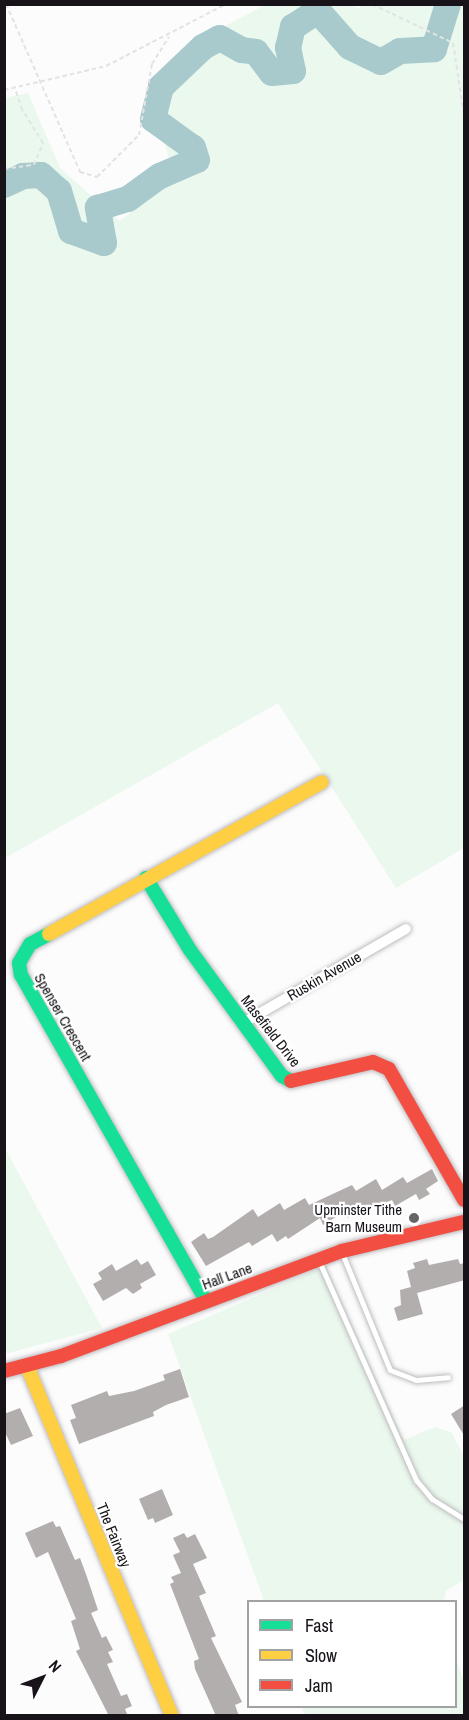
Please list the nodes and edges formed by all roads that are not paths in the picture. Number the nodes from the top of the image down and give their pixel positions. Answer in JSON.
{"nodes":[{"id":1,"x":322,"y":782,"type":"dead end"},
{"id":2,"x":146,"y":878,"type":"junction"},
{"id":3,"x":406,"y":929,"type":"dead end"},
{"id":4,"x":243,"y":1023,"type":"junction"},
{"id":5,"x":465,"y":1200,"type":"edge"},
{"id":6,"x":465,"y":1222,"type":"edge"},
{"id":7,"x":342,"y":1251,"type":"junction"},
{"id":8,"x":319,"y":1260,"type":"junction"},
{"id":9,"x":206,"y":1301,"type":"junction"},
{"id":10,"x":27,"y":1366,"type":"junction"},
{"id":11,"x":4,"y":1371,"type":"edge"},
{"id":12,"x":448,"y":1377,"type":"dead end"},
{"id":13,"x":465,"y":1519,"type":"edge"},
{"id":14,"x":172,"y":1716,"type":"edge"}],
"edges":[{"from":1,"to":2,"type":"street","name":"Spenser Crescent"},
{"from":2,"to":4,"type":"street","name":"Masefield Drive"},
{"from":2,"to":9,"type":"street","name":"Spenser Crescent"},
{"from":3,"to":4,"type":"street","name":"Ruskin Avenue"},
{"from":4,"to":5,"type":"street","name":"Masefield Drive"},
{"from":6,"to":7,"type":"street","name":"Hall Lane"},
{"from":7,"to":8,"type":"street","name":"Hall Lane"},
{"from":7,"to":12,"type":"lane"},
{"from":8,"to":9,"type":"street","name":"Hall Lane"},
{"from":8,"to":13,"type":"lane"},
{"from":9,"to":10,"type":"street","name":"Hall Lane"},
{"from":10,"to":11,"type":"street","name":"Hall Lane"},
{"from":10,"to":14,"type":"street","name":"The Fairway"}]}
